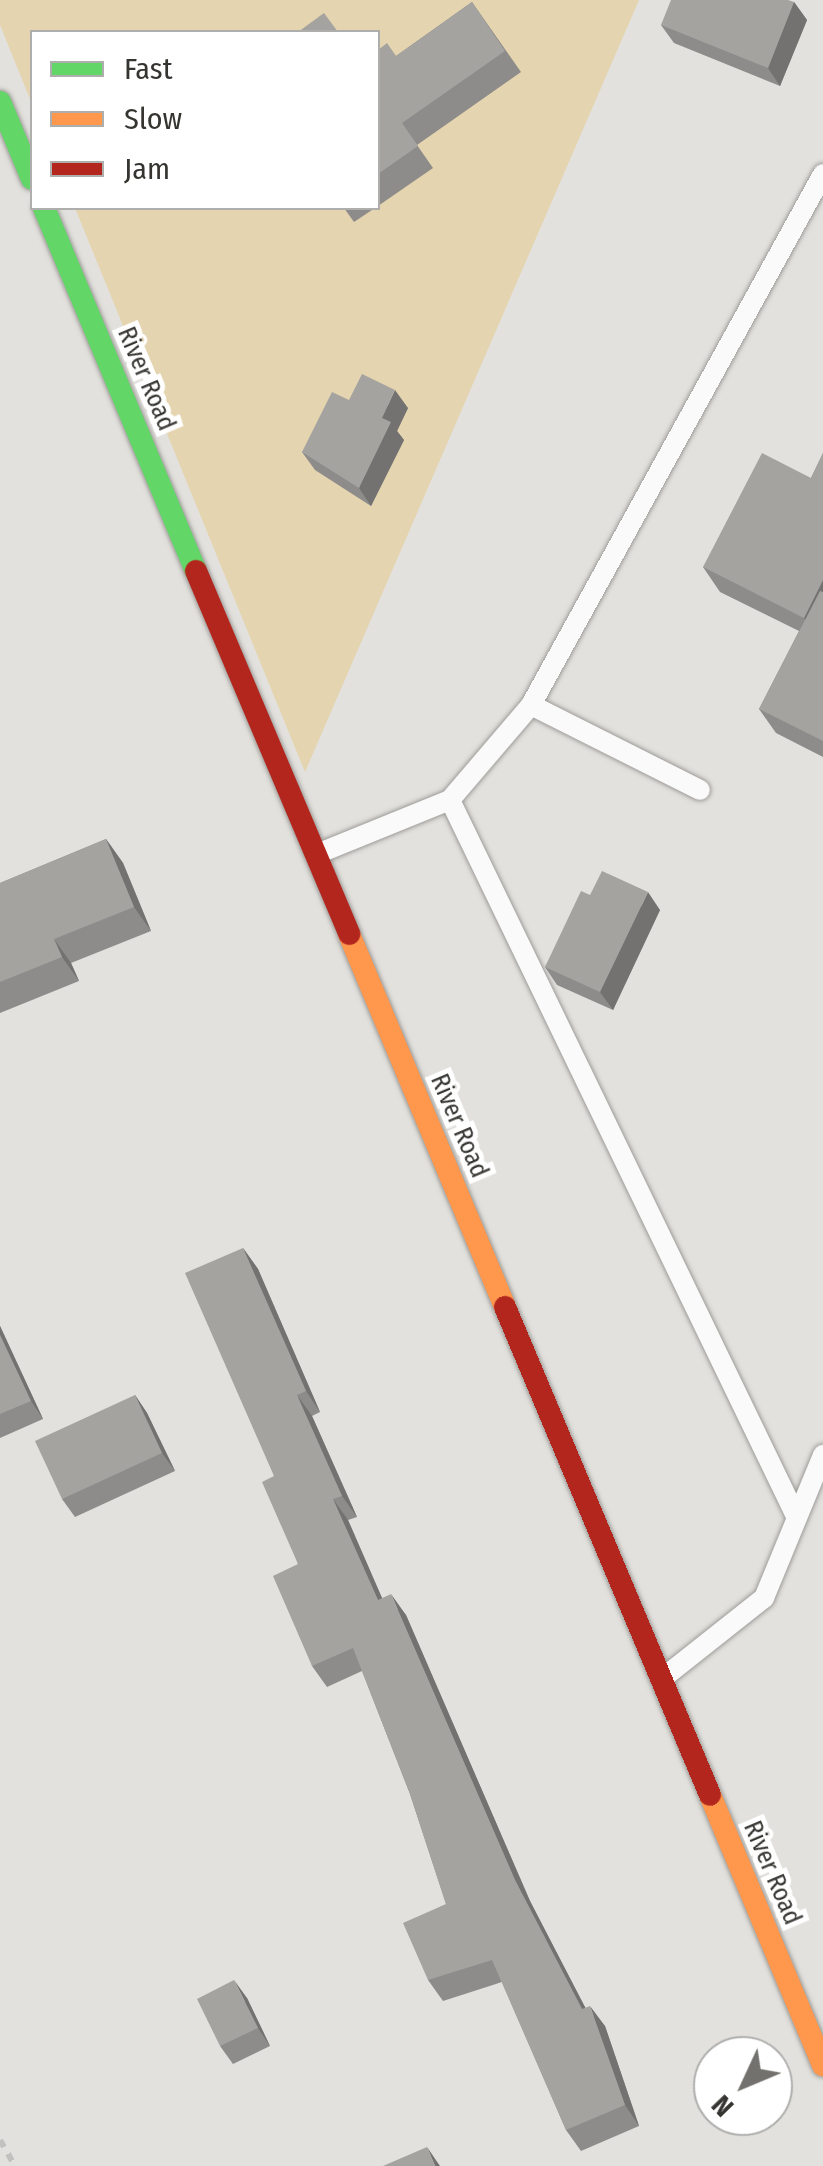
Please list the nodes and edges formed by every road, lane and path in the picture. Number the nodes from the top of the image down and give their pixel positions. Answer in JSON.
{"nodes":[{"id":1,"x":0,"y":102,"type":"edge"},
{"id":2,"x":30,"y":174,"type":"edge"},
{"id":3,"x":823,"y":174,"type":"edge"},
{"id":4,"x":45,"y":210,"type":"edge"},
{"id":5,"x":531,"y":705,"type":"junction"},
{"id":6,"x":700,"y":790,"type":"dead end"},
{"id":7,"x":450,"y":800,"type":"junction"},
{"id":8,"x":316,"y":854,"type":"junction"},
{"id":9,"x":823,"y":1455,"type":"edge"},
{"id":10,"x":796,"y":1516,"type":"junction"},
{"id":11,"x":661,"y":1679,"type":"junction"},
{"id":12,"x":823,"y":2065,"type":"edge"},
{"id":13,"x":0,"y":2140,"type":"edge"},
{"id":14,"x":16,"y":2166,"type":"edge"}],
"edges":[{"from":1,"to":2,"type":"street"},
{"from":3,"to":5,"type":"lane"},
{"from":4,"to":8,"type":"street","name":"River Road"},
{"from":5,"to":6,"type":"lane"},
{"from":5,"to":7,"type":"lane"},
{"from":7,"to":8,"type":"lane"},
{"from":7,"to":10,"type":"lane"},
{"from":8,"to":11,"type":"street","name":"River Road"},
{"from":9,"to":10,"type":"lane"},
{"from":10,"to":11,"type":"lane"},
{"from":11,"to":12,"type":"street","name":"River Road"},
{"from":13,"to":14,"type":"path"}]}
